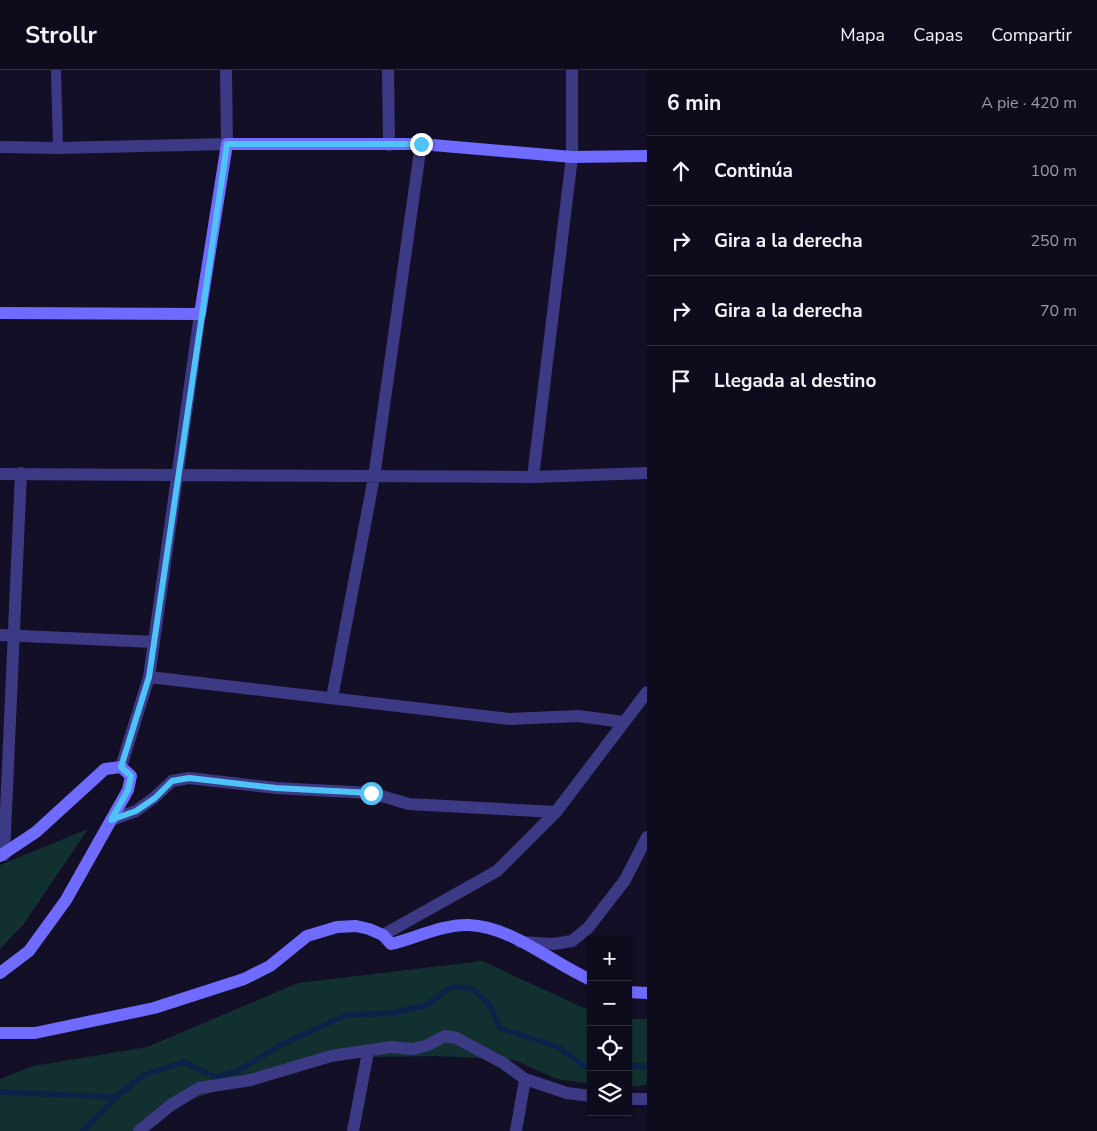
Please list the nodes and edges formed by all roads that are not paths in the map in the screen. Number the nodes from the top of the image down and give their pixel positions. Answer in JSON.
{"nodes":[{"id":1,"x":56,"y":70,"type":"edge"},
{"id":2,"x":226,"y":70,"type":"edge"},
{"id":3,"x":388,"y":70,"type":"edge"},
{"id":4,"x":572,"y":70,"type":"edge"},
{"id":5,"x":227,"y":144,"type":"junction"},
{"id":6,"x":421,"y":144,"type":"junction"},
{"id":7,"x":389,"y":145,"type":"junction"},
{"id":8,"x":0,"y":146,"type":"edge"},
{"id":9,"x":58,"y":148,"type":"junction"},
{"id":10,"x":647,"y":156,"type":"edge"},
{"id":11,"x":572,"y":157,"type":"junction"},
{"id":12,"x":0,"y":313,"type":"edge"},
{"id":13,"x":200,"y":314,"type":"junction"},
{"id":14,"x":21,"y":473,"type":"junction"},
{"id":15,"x":179,"y":473,"type":"junction"},
{"id":16,"x":647,"y":473,"type":"edge"},
{"id":17,"x":0,"y":474,"type":"edge"},
{"id":18,"x":374,"y":477,"type":"junction"},
{"id":19,"x":533,"y":477,"type":"junction"},
{"id":20,"x":0,"y":635,"type":"edge"},
{"id":21,"x":14,"y":635,"type":"junction"},
{"id":22,"x":154,"y":642,"type":"junction"},
{"id":23,"x":149,"y":677,"type":"junction"},
{"id":24,"x":647,"y":692,"type":"edge"},
{"id":25,"x":332,"y":698,"type":"junction"},
{"id":26,"x":624,"y":722,"type":"junction"},
{"id":27,"x":121,"y":767,"type":"junction"},
{"id":28,"x":556,"y":812,"type":"junction"},
{"id":29,"x":111,"y":820,"type":"junction"},
{"id":30,"x":647,"y":837,"type":"edge"},
{"id":31,"x":2,"y":856,"type":"edge"},
{"id":32,"x":383,"y":935,"type":"junction"},
{"id":33,"x":520,"y":942,"type":"junction"},
{"id":34,"x":0,"y":973,"type":"edge"},
{"id":35,"x":587,"y":978,"type":"edge"},
{"id":36,"x":632,"y":992,"type":"edge"},
{"id":37,"x":647,"y":992,"type":"edge"},
{"id":38,"x":0,"y":1033,"type":"edge"},
{"id":39,"x":368,"y":1052,"type":"junction"},
{"id":40,"x":525,"y":1079,"type":"junction"},
{"id":41,"x":587,"y":1096,"type":"edge"},
{"id":42,"x":632,"y":1099,"type":"edge"},
{"id":43,"x":647,"y":1099,"type":"edge"},
{"id":44,"x":139,"y":1131,"type":"edge"},
{"id":45,"x":353,"y":1131,"type":"edge"},
{"id":46,"x":516,"y":1131,"type":"edge"}],
"edges":[{"from":1,"to":9,"type":"lane"},
{"from":2,"to":5,"type":"street"},
{"from":3,"to":7,"type":"street"},
{"from":4,"to":11,"type":"street"},
{"from":5,"to":7,"type":"street"},
{"from":5,"to":9,"type":"street"},
{"from":5,"to":13,"type":"street"},
{"from":6,"to":7,"type":"street"},
{"from":6,"to":11,"type":"street"},
{"from":6,"to":18,"type":"street"},
{"from":8,"to":9,"type":"street"},
{"from":10,"to":11,"type":"street"},
{"from":11,"to":19,"type":"street"},
{"from":12,"to":13,"type":"street"},
{"from":13,"to":15,"type":"street"},
{"from":14,"to":15,"type":"street"},
{"from":14,"to":17,"type":"street"},
{"from":14,"to":21,"type":"street"},
{"from":15,"to":18,"type":"street"},
{"from":15,"to":22,"type":"street"},
{"from":16,"to":19,"type":"street"},
{"from":18,"to":19,"type":"street"},
{"from":18,"to":25,"type":"street"},
{"from":20,"to":21,"type":"street"},
{"from":21,"to":22,"type":"street"},
{"from":21,"to":31,"type":"street"},
{"from":22,"to":23,"type":"street"},
{"from":23,"to":25,"type":"street"},
{"from":23,"to":27,"type":"street"},
{"from":24,"to":26,"type":"street"},
{"from":25,"to":26,"type":"street"},
{"from":26,"to":28,"type":"street"},
{"from":27,"to":29,"type":"street"},
{"from":27,"to":31,"type":"street"},
{"from":28,"to":29,"type":"street"},
{"from":28,"to":32,"type":"street"},
{"from":29,"to":34,"type":"street"},
{"from":30,"to":33,"type":"street"},
{"from":32,"to":33,"type":"street"},
{"from":32,"to":38,"type":"street"},
{"from":33,"to":35,"type":"street"},
{"from":36,"to":37,"type":"street"},
{"from":39,"to":40,"type":"street"},
{"from":39,"to":44,"type":"street"},
{"from":39,"to":45,"type":"street"},
{"from":40,"to":41,"type":"street"},
{"from":40,"to":46,"type":"street"},
{"from":42,"to":43,"type":"street"}]}
